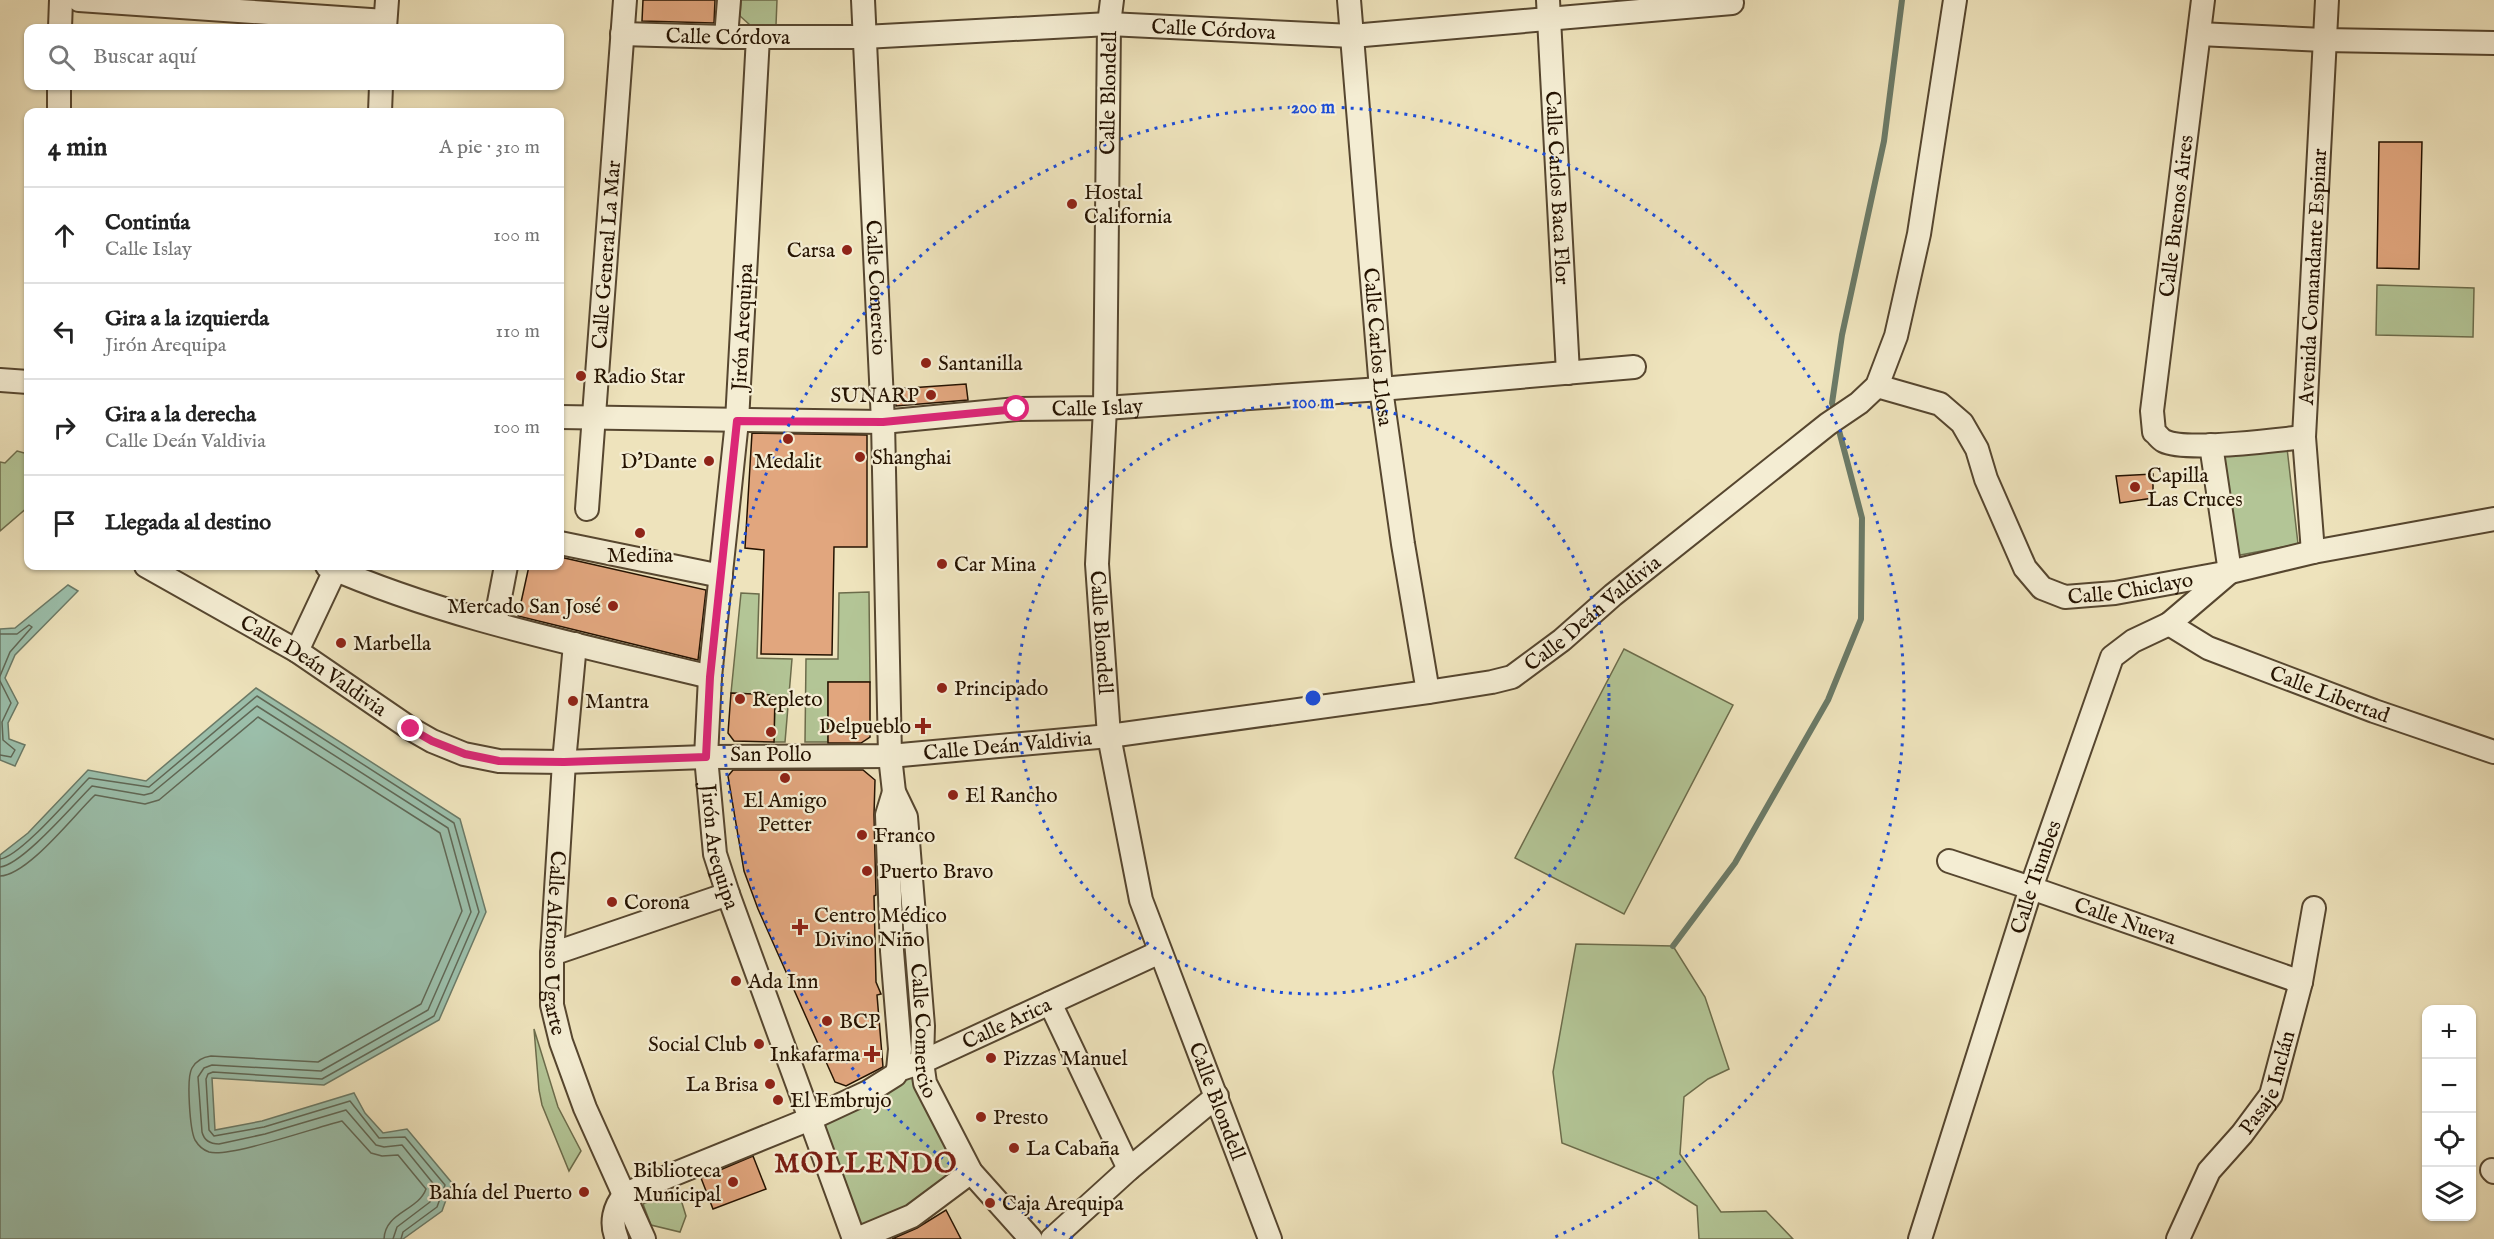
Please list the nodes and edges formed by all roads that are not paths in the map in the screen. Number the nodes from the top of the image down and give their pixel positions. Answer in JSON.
{"nodes":[{"id":1,"x":61,"y":0,"type":"edge"},
{"id":2,"x":79,"y":0,"type":"edge"},
{"id":3,"x":625,"y":0,"type":"edge"},
{"id":4,"x":729,"y":0,"type":"edge"},
{"id":5,"x":863,"y":0,"type":"edge"},
{"id":6,"x":1112,"y":0,"type":"edge"},
{"id":7,"x":1349,"y":0,"type":"edge"},
{"id":8,"x":1955,"y":0,"type":"edge"},
{"id":9,"x":2203,"y":0,"type":"edge"},
{"id":10,"x":2326,"y":0,"type":"edge"},
{"id":11,"x":1732,"y":3,"type":"dead end"},
{"id":12,"x":1548,"y":10,"type":"edge"},
{"id":13,"x":386,"y":16,"type":"edge"},
{"id":14,"x":60,"y":24,"type":"edge"},
{"id":15,"x":1109,"y":24,"type":"junction"},
{"id":16,"x":622,"y":34,"type":"junction"},
{"id":17,"x":2199,"y":34,"type":"junction"},
{"id":18,"x":1352,"y":36,"type":"junction"},
{"id":19,"x":726,"y":37,"type":"junction"},
{"id":20,"x":758,"y":37,"type":"junction"},
{"id":21,"x":864,"y":37,"type":"junction"},
{"id":22,"x":2324,"y":40,"type":"junction"},
{"id":23,"x":2494,"y":43,"type":"edge"},
{"id":24,"x":59,"y":90,"type":"edge"},
{"id":25,"x":381,"y":90,"type":"edge"},
{"id":26,"x":58,"y":108,"type":"edge"},
{"id":27,"x":380,"y":108,"type":"edge"},
{"id":28,"x":1634,"y":367,"type":"dead end"},
{"id":29,"x":1569,"y":373,"type":"junction"},
{"id":30,"x":0,"y":380,"type":"edge"},
{"id":31,"x":24,"y":382,"type":"edge"},
{"id":32,"x":1877,"y":386,"type":"junction"},
{"id":33,"x":1381,"y":389,"type":"junction"},
{"id":34,"x":1105,"y":408,"type":"junction"},
{"id":35,"x":564,"y":417,"type":"edge"},
{"id":36,"x":593,"y":418,"type":"junction"},
{"id":37,"x":737,"y":421,"type":"junction"},
{"id":38,"x":883,"y":422,"type":"junction"},
{"id":39,"x":2304,"y":437,"type":"junction"},
{"id":40,"x":2211,"y":445,"type":"junction"},
{"id":41,"x":587,"y":509,"type":"dead end"},
{"id":42,"x":2494,"y":519,"type":"edge"},
{"id":43,"x":564,"y":544,"type":"edge"},
{"id":44,"x":2313,"y":552,"type":"junction"},
{"id":45,"x":153,"y":570,"type":"edge"},
{"id":46,"x":332,"y":570,"type":"edge"},
{"id":47,"x":340,"y":570,"type":"edge"},
{"id":48,"x":505,"y":570,"type":"edge"},
{"id":49,"x":2230,"y":572,"type":"junction"},
{"id":50,"x":721,"y":576,"type":"junction"},
{"id":51,"x":495,"y":623,"type":"junction"},
{"id":52,"x":2169,"y":624,"type":"junction"},
{"id":53,"x":575,"y":644,"type":"junction"},
{"id":54,"x":297,"y":651,"type":"junction"},
{"id":55,"x":710,"y":677,"type":"junction"},
{"id":56,"x":1428,"y":692,"type":"junction"},
{"id":57,"x":1109,"y":736,"type":"junction"},
{"id":58,"x":2494,"y":752,"type":"edge"},
{"id":59,"x":890,"y":756,"type":"junction"},
{"id":60,"x":706,"y":757,"type":"junction"},
{"id":61,"x":564,"y":762,"type":"junction"},
{"id":62,"x":894,"y":792,"type":"junction"},
{"id":63,"x":1949,"y":861,"type":"dead end"},
{"id":64,"x":2031,"y":888,"type":"junction"},
{"id":65,"x":728,"y":894,"type":"junction"},
{"id":66,"x":2314,"y":908,"type":"dead end"},
{"id":67,"x":1160,"y":952,"type":"junction"},
{"id":68,"x":552,"y":954,"type":"junction"},
{"id":69,"x":2301,"y":982,"type":"junction"},
{"id":70,"x":1050,"y":1003,"type":"junction"},
{"id":71,"x":922,"y":1062,"type":"junction"},
{"id":72,"x":898,"y":1070,"type":"junction"},
{"id":73,"x":1217,"y":1096,"type":"junction"},
{"id":74,"x":810,"y":1119,"type":"junction"},
{"id":75,"x":1129,"y":1169,"type":"junction"},
{"id":76,"x":970,"y":1172,"type":"junction"},
{"id":77,"x":625,"y":1194,"type":"junction"},
{"id":78,"x":612,"y":1238,"type":"edge"},
{"id":79,"x":644,"y":1239,"type":"edge"},
{"id":80,"x":856,"y":1239,"type":"edge"},
{"id":81,"x":1031,"y":1239,"type":"edge"},
{"id":82,"x":1052,"y":1239,"type":"edge"},
{"id":83,"x":1270,"y":1239,"type":"edge"},
{"id":84,"x":1920,"y":1239,"type":"edge"},
{"id":85,"x":2178,"y":1239,"type":"edge"}],
"edges":[{"from":1,"to":14,"type":"street"},
{"from":2,"to":13,"type":"street"},
{"from":3,"to":16,"type":"street","name":"Calle General La Mar"},
{"from":4,"to":19,"type":"street"},
{"from":5,"to":21,"type":"street","name":"Calle Comercio"},
{"from":6,"to":15,"type":"street","name":"Calle Blondell"},
{"from":7,"to":18,"type":"street","name":"Calle Carlos Llosa"},
{"from":8,"to":32,"type":"street"},
{"from":9,"to":17,"type":"street","name":"Calle Buenos Aires"},
{"from":10,"to":22,"type":"street","name":"Avenida Comandante Espinar"},
{"from":11,"to":12,"type":"street","name":"Calle Córdova"},
{"from":12,"to":18,"type":"street","name":"Calle Córdova"},
{"from":12,"to":29,"type":"street","name":"Calle Carlos Baca Flor"},
{"from":15,"to":18,"type":"street","name":"Calle Córdova"},
{"from":15,"to":21,"type":"street","name":"Calle Córdova"},
{"from":15,"to":34,"type":"street","name":"Calle Blondell"},
{"from":16,"to":19,"type":"street","name":"Calle Córdova"},
{"from":16,"to":36,"type":"street","name":"Calle General La Mar"},
{"from":17,"to":22,"type":"street"},
{"from":17,"to":40,"type":"street","name":"Calle Buenos Aires"},
{"from":18,"to":33,"type":"street","name":"Calle Carlos Llosa"},
{"from":19,"to":20,"type":"street","name":"Calle Córdova"},
{"from":20,"to":21,"type":"street","name":"Calle Córdova"},
{"from":20,"to":37,"type":"street","name":"Jirón Arequipa"},
{"from":21,"to":38,"type":"street","name":"Calle Comercio"},
{"from":22,"to":23,"type":"street"},
{"from":22,"to":39,"type":"street","name":"Avenida Comandante Espinar"},
{"from":24,"to":26,"type":"street"},
{"from":25,"to":27,"type":"street"},
{"from":28,"to":29,"type":"street","name":"Calle Islay"},
{"from":29,"to":33,"type":"street","name":"Calle Islay"},
{"from":30,"to":31,"type":"street"},
{"from":32,"to":49,"type":"street","name":"Calle Chiclayo"},
{"from":32,"to":56,"type":"street","name":"Calle Deán Valdivia"},
{"from":33,"to":34,"type":"street","name":"Calle Islay"},
{"from":33,"to":56,"type":"street","name":"Calle Carlos Llosa"},
{"from":34,"to":38,"type":"street","name":"Calle Islay"},
{"from":34,"to":57,"type":"street","name":"Calle Blondell"},
{"from":35,"to":36,"type":"street","name":"Calle Islay"},
{"from":36,"to":37,"type":"street","name":"Calle Islay"},
{"from":36,"to":41,"type":"street","name":"Calle General La Mar"},
{"from":37,"to":38,"type":"street","name":"Calle Islay"},
{"from":37,"to":50,"type":"street","name":"Jirón Arequipa"},
{"from":38,"to":59,"type":"street","name":"Calle Comercio"},
{"from":39,"to":40,"type":"street"},
{"from":39,"to":44,"type":"street","name":"Avenida Comandante Espinar"},
{"from":40,"to":49,"type":"street"},
{"from":42,"to":44,"type":"street","name":"Calle Chiclayo"},
{"from":43,"to":50,"type":"street"},
{"from":44,"to":49,"type":"street","name":"Calle Chiclayo"},
{"from":45,"to":54,"type":"street","name":"Calle Deán Valdivia"},
{"from":46,"to":54,"type":"street"},
{"from":47,"to":51,"type":"street"},
{"from":48,"to":51,"type":"street"},
{"from":49,"to":52,"type":"street","name":"Calle Tumbes"},
{"from":50,"to":55,"type":"street","name":"Jirón Arequipa"},
{"from":51,"to":53,"type":"street"},
{"from":52,"to":58,"type":"street","name":"Calle Libertad"},
{"from":52,"to":64,"type":"street","name":"Calle Tumbes"},
{"from":53,"to":55,"type":"street"},
{"from":53,"to":61,"type":"street","name":"Calle Alfonso Ugarte"},
{"from":54,"to":61,"type":"street","name":"Calle Deán Valdivia"},
{"from":55,"to":60,"type":"street","name":"Jirón Arequipa"},
{"from":56,"to":57,"type":"street","name":"Calle Deán Valdivia"},
{"from":57,"to":59,"type":"street","name":"Calle Deán Valdivia"},
{"from":57,"to":67,"type":"street","name":"Calle Blondell"},
{"from":59,"to":60,"type":"street","name":"Calle Deán Valdivia"},
{"from":59,"to":62,"type":"street","name":"Calle Comercio"},
{"from":60,"to":61,"type":"street","name":"Calle Deán Valdivia"},
{"from":60,"to":65,"type":"street","name":"Jirón Arequipa"},
{"from":61,"to":68,"type":"street","name":"Calle Alfonso Ugarte"},
{"from":62,"to":71,"type":"street","name":"Calle Comercio"},
{"from":62,"to":72,"type":"street","name":"Calle Comercio"},
{"from":63,"to":64,"type":"street","name":"Calle Nueva"},
{"from":64,"to":69,"type":"street","name":"Calle Nueva"},
{"from":64,"to":84,"type":"street","name":"Calle Tumbes"},
{"from":65,"to":68,"type":"street"},
{"from":65,"to":74,"type":"street","name":"Jirón Arequipa"},
{"from":66,"to":69,"type":"street","name":"Pasaje Inclán"},
{"from":67,"to":70,"type":"street","name":"Calle Arica"},
{"from":67,"to":73,"type":"street","name":"Calle Blondell"},
{"from":68,"to":77,"type":"street","name":"Calle Alfonso Ugarte"},
{"from":69,"to":85,"type":"street","name":"Pasaje Inclán"},
{"from":70,"to":71,"type":"street","name":"Calle Arica"},
{"from":70,"to":75,"type":"street"},
{"from":71,"to":72,"type":"street","name":"Calle Arica"},
{"from":71,"to":76,"type":"street","name":"Calle Comercio"},
{"from":72,"to":74,"type":"street","name":"Calle Arica"},
{"from":73,"to":75,"type":"street"},
{"from":73,"to":83,"type":"street","name":"Calle Blondell"},
{"from":74,"to":77,"type":"street","name":"Calle Arica"},
{"from":74,"to":80,"type":"street","name":"Jirón Arequipa"},
{"from":75,"to":82,"type":"street"},
{"from":76,"to":80,"type":"street"},
{"from":76,"to":81,"type":"street","name":"Calle Comercio"},
{"from":77,"to":78,"type":"street"},
{"from":77,"to":79,"type":"street","name":"Calle Alfonso Ugarte"}]}
